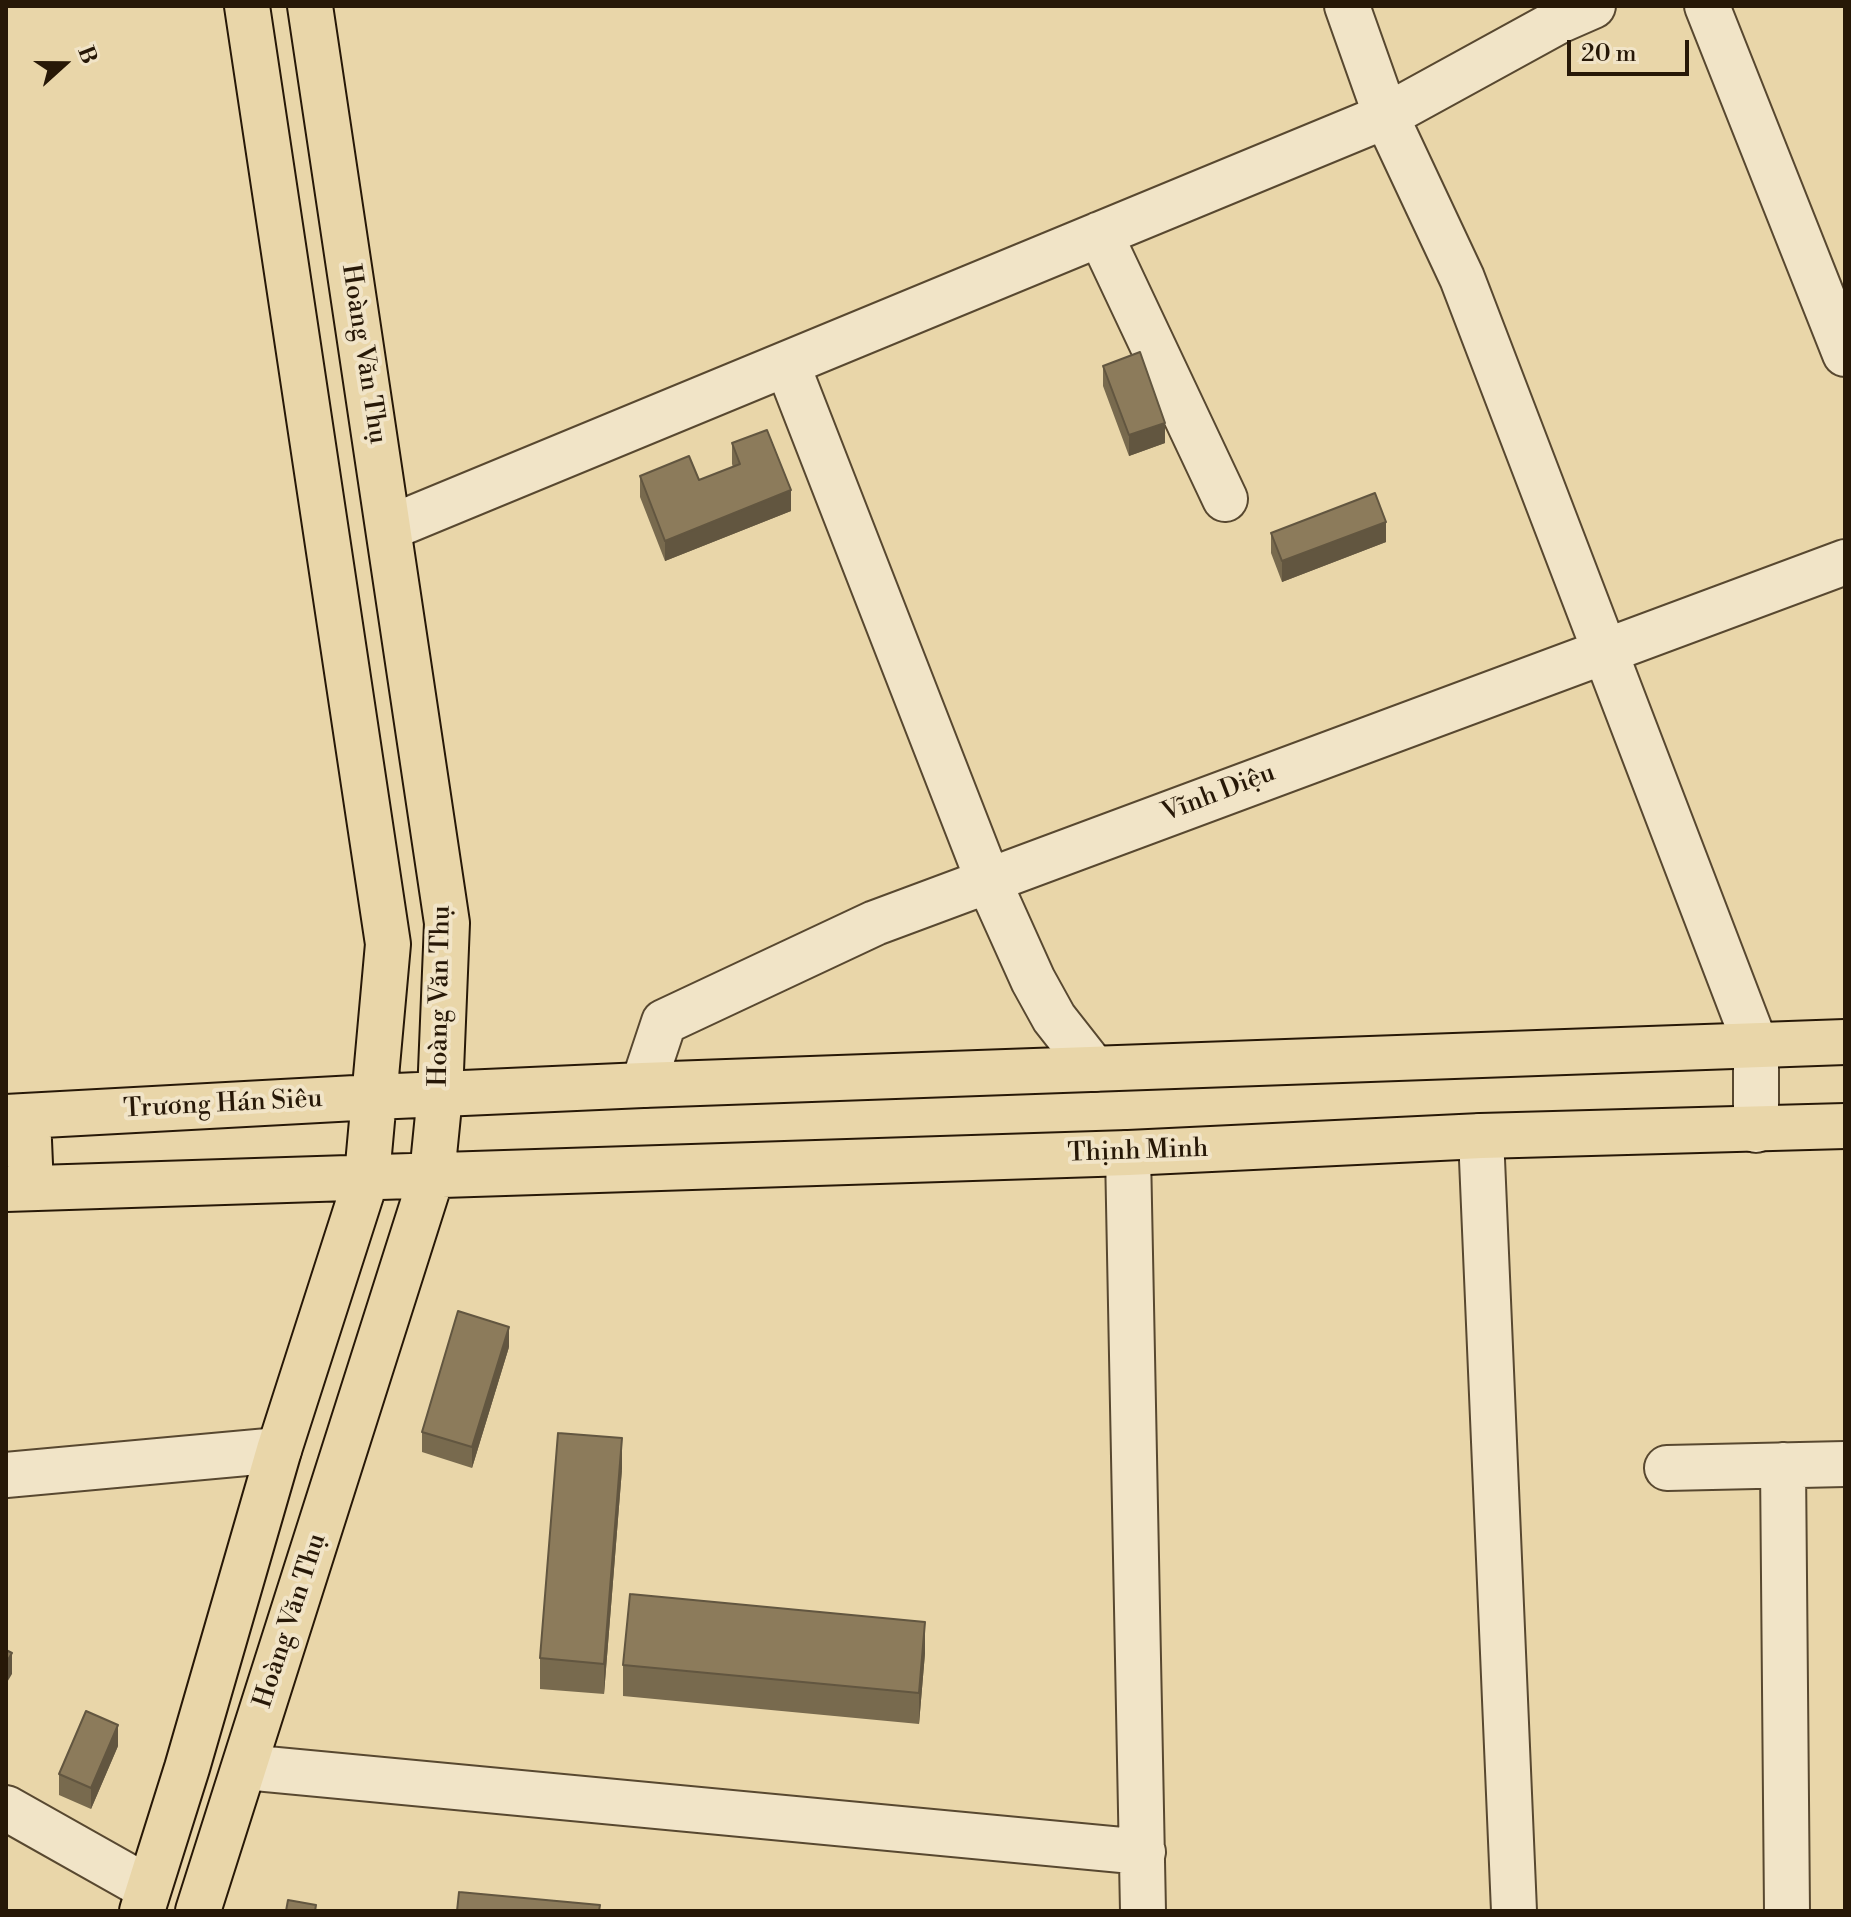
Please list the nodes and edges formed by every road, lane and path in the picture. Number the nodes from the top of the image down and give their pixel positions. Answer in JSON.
{"nodes":[{"id":1,"x":247,"y":6,"type":"edge"},
{"id":2,"x":310,"y":6,"type":"edge"},
{"id":3,"x":1347,"y":6,"type":"edge"},
{"id":4,"x":1593,"y":6,"type":"edge"},
{"id":5,"x":1707,"y":6,"type":"edge"},
{"id":6,"x":1386,"y":116,"type":"junction"},
{"id":7,"x":1100,"y":234,"type":"junction"},
{"id":8,"x":1845,"y":354,"type":"edge"},
{"id":9,"x":787,"y":364,"type":"junction"},
{"id":10,"x":1225,"y":499,"type":"dead end"},
{"id":11,"x":389,"y":528,"type":"junction"},
{"id":12,"x":1845,"y":562,"type":"edge"},
{"id":13,"x":1604,"y":650,"type":"junction"},
{"id":14,"x":988,"y":880,"type":"junction"},
{"id":15,"x":1845,"y":1042,"type":"edge"},
{"id":16,"x":1756,"y":1046,"type":"junction"},
{"id":17,"x":1094,"y":1069,"type":"junction"},
{"id":18,"x":643,"y":1085,"type":"junction"},
{"id":19,"x":440,"y":1095,"type":"junction"},
{"id":20,"x":374,"y":1097,"type":"junction"},
{"id":21,"x":17,"y":1117,"type":"edge"},
{"id":22,"x":1845,"y":1126,"type":"edge"},
{"id":23,"x":1756,"y":1130,"type":"junction"},
{"id":24,"x":1481,"y":1136,"type":"junction"},
{"id":25,"x":1128,"y":1153,"type":"junction"},
{"id":26,"x":432,"y":1175,"type":"junction"},
{"id":27,"x":367,"y":1176,"type":"junction"},
{"id":28,"x":18,"y":1188,"type":"edge"},
{"id":29,"x":279,"y":1450,"type":"junction"},
{"id":30,"x":1845,"y":1464,"type":"edge"},
{"id":31,"x":1783,"y":1465,"type":"junction"},
{"id":32,"x":1667,"y":1468,"type":"dead end"},
{"id":33,"x":6,"y":1475,"type":"edge"},
{"id":34,"x":245,"y":1767,"type":"junction"},
{"id":35,"x":6,"y":1808,"type":"edge"},
{"id":36,"x":1143,"y":1852,"type":"junction"},
{"id":37,"x":145,"y":1900,"type":"edge"},
{"id":38,"x":198,"y":1911,"type":"edge"},
{"id":39,"x":1143,"y":1911,"type":"edge"},
{"id":40,"x":1514,"y":1911,"type":"edge"},
{"id":41,"x":1787,"y":1911,"type":"edge"}],
"edges":[{"from":1,"to":20,"type":"main road","name":"Hoàng Văn Thụ"},
{"from":2,"to":11,"type":"main road","name":"Hoàng Văn Thụ"},
{"from":3,"to":6,"type":"street"},
{"from":4,"to":6,"type":"street"},
{"from":5,"to":8,"type":"street"},
{"from":6,"to":7,"type":"street"},
{"from":6,"to":13,"type":"street"},
{"from":7,"to":9,"type":"street"},
{"from":7,"to":10,"type":"street"},
{"from":9,"to":11,"type":"street"},
{"from":9,"to":14,"type":"street"},
{"from":11,"to":19,"type":"main road","name":"Hoàng Văn Thụ"},
{"from":12,"to":13,"type":"street","name":"Vĩnh Diệu"},
{"from":13,"to":14,"type":"street","name":"Vĩnh Diệu"},
{"from":13,"to":16,"type":"street"},
{"from":14,"to":17,"type":"street"},
{"from":14,"to":18,"type":"street","name":"Vĩnh Diệu"},
{"from":15,"to":16,"type":"main road"},
{"from":16,"to":17,"type":"main road"},
{"from":16,"to":23,"type":"street"},
{"from":17,"to":18,"type":"main road"},
{"from":18,"to":19,"type":"main road"},
{"from":19,"to":20,"type":"main road","name":"Trương Hán Siêu"},
{"from":19,"to":26,"type":"main road","name":"Hoàng Văn Thụ"},
{"from":20,"to":21,"type":"main road","name":"Trương Hán Siêu"},
{"from":20,"to":27,"type":"main road","name":"Hoàng Văn Thụ"},
{"from":21,"to":28,"type":"main road"},
{"from":22,"to":23,"type":"main road","name":"Thịnh Minh"},
{"from":23,"to":24,"type":"main road","name":"Thịnh Minh"},
{"from":24,"to":25,"type":"main road","name":"Thịnh Minh"},
{"from":24,"to":40,"type":"street"},
{"from":25,"to":26,"type":"main road","name":"Thịnh Minh"},
{"from":25,"to":36,"type":"street"},
{"from":26,"to":27,"type":"main road"},
{"from":26,"to":34,"type":"main road","name":"Hoàng Văn Thụ"},
{"from":27,"to":28,"type":"main road"},
{"from":27,"to":29,"type":"main road","name":"Hoàng Văn Thụ"},
{"from":29,"to":33,"type":"street"},
{"from":29,"to":37,"type":"main road","name":"Hoàng Văn Thụ"},
{"from":30,"to":31,"type":"street"},
{"from":31,"to":32,"type":"street"},
{"from":31,"to":41,"type":"street"},
{"from":34,"to":36,"type":"street"},
{"from":34,"to":38,"type":"main road","name":"Hoàng Văn Thụ"},
{"from":35,"to":37,"type":"street"},
{"from":36,"to":39,"type":"street"}]}
